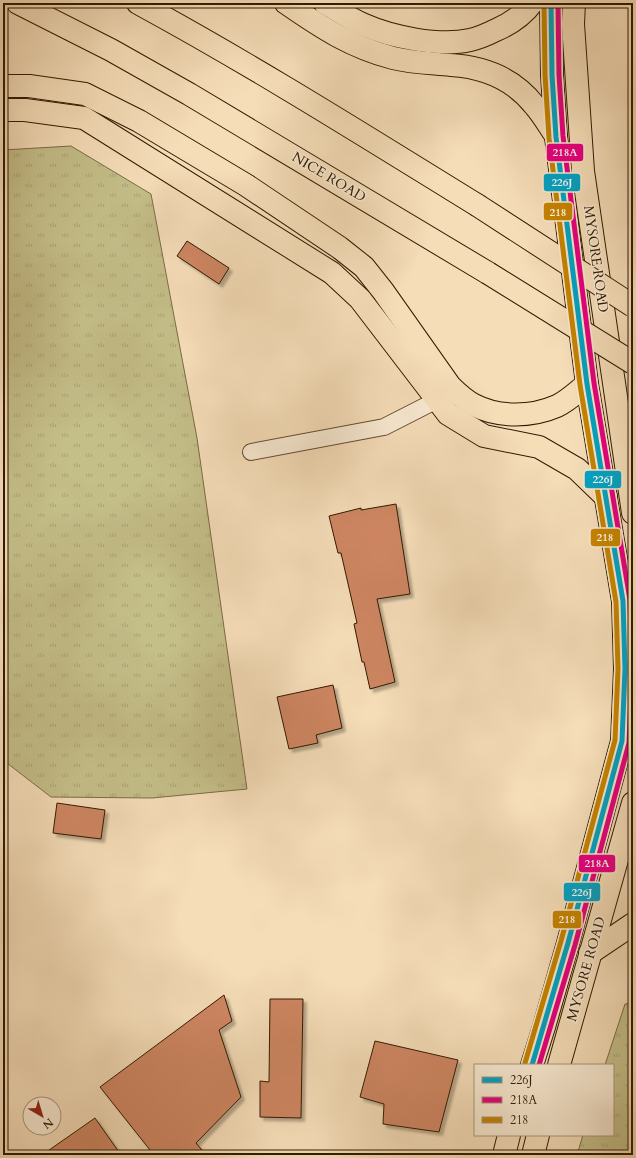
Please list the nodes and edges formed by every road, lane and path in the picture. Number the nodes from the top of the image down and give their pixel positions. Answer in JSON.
{"nodes":[{"id":1,"x":18,"y":3,"type":"edge"},
{"id":2,"x":138,"y":3,"type":"edge"},
{"id":3,"x":286,"y":3,"type":"edge"},
{"id":4,"x":325,"y":3,"type":"edge"},
{"id":5,"x":532,"y":3,"type":"edge"},
{"id":6,"x":551,"y":3,"type":"edge"},
{"id":7,"x":574,"y":3,"type":"edge"},
{"id":8,"x":3,"y":86,"type":"edge"},
{"id":9,"x":3,"y":110,"type":"edge"},
{"id":10,"x":556,"y":137,"type":"junction"},
{"id":11,"x":633,"y":306,"type":"edge"},
{"id":12,"x":633,"y":363,"type":"edge"},
{"id":13,"x":587,"y":384,"type":"junction"},
{"id":14,"x":437,"y":400,"type":"junction"},
{"id":15,"x":251,"y":452,"type":"dead end"},
{"id":16,"x":606,"y":497,"type":"junction"},
{"id":17,"x":633,"y":513,"type":"edge"},
{"id":18,"x":633,"y":803,"type":"edge"},
{"id":19,"x":633,"y":924,"type":"edge"},
{"id":20,"x":590,"y":954,"type":"junction"},
{"id":21,"x":532,"y":1064,"type":"edge"},
{"id":22,"x":559,"y":1064,"type":"edge"},
{"id":23,"x":509,"y":1136,"type":"edge"},
{"id":24,"x":538,"y":1136,"type":"edge"},
{"id":25,"x":504,"y":1155,"type":"edge"},
{"id":26,"x":533,"y":1155,"type":"edge"}],
"edges":[{"from":1,"to":12,"type":"highway","name":"NICE ROAD","bridge":true},
{"from":2,"to":11,"type":"highway","bridge":true},
{"from":3,"to":10,"type":"highway"},
{"from":4,"to":5,"type":"highway"},
{"from":6,"to":10,"type":"highway","name":"MYSORE ROAD"},
{"from":7,"to":17,"type":"highway","name":"MYSORE ROAD"},
{"from":8,"to":13,"type":"highway"},
{"from":9,"to":14,"type":"highway"},
{"from":10,"to":13,"type":"highway","name":"MYSORE ROAD"},
{"from":13,"to":16,"type":"highway","name":"MYSORE ROAD"},
{"from":14,"to":15,"type":"street"},
{"from":14,"to":16,"type":"highway"},
{"from":16,"to":21,"type":"highway","name":"MYSORE ROAD"},
{"from":18,"to":20,"type":"highway","name":"MYSORE ROAD"},
{"from":19,"to":20,"type":"highway"},
{"from":20,"to":22,"type":"highway","name":"MYSORE ROAD"},
{"from":23,"to":25,"type":"highway"},
{"from":24,"to":26,"type":"highway"}]}
